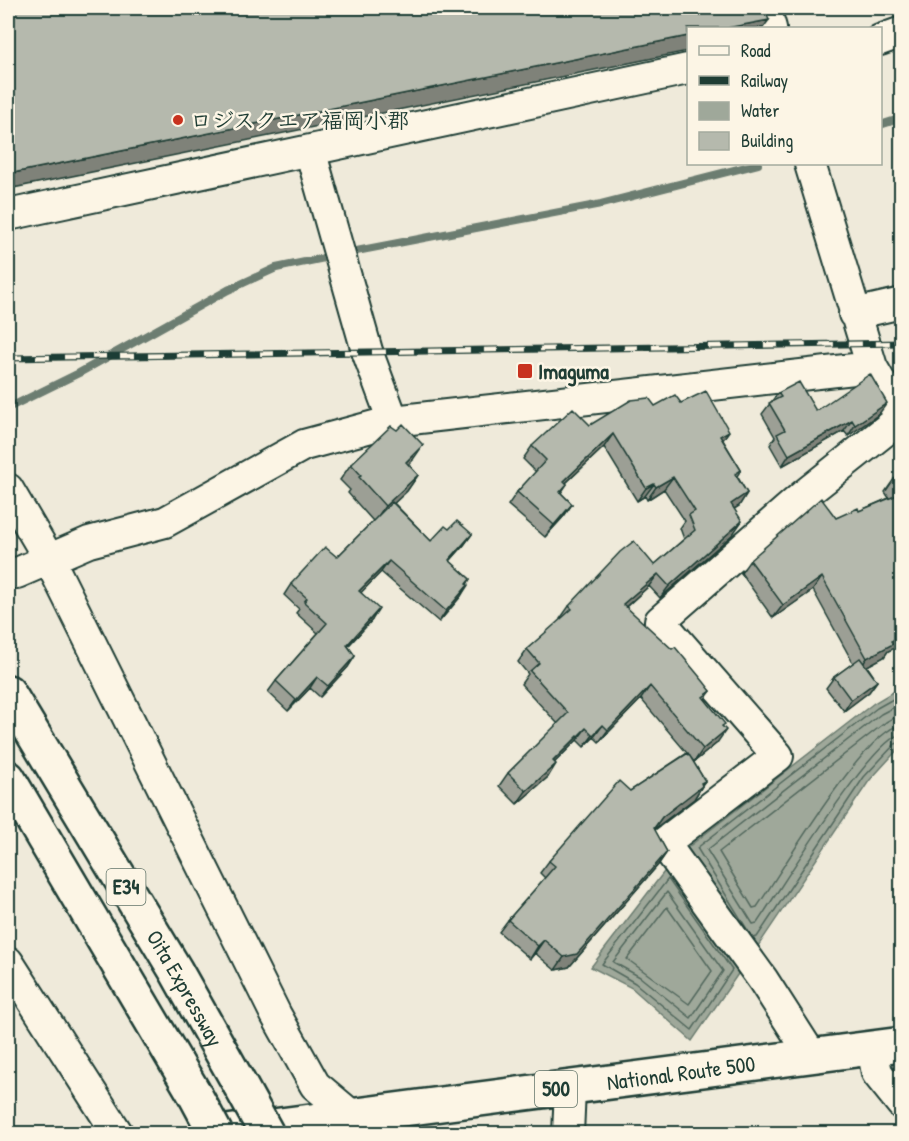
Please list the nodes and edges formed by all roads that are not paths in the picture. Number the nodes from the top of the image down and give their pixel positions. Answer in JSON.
{"nodes":[{"id":1,"x":765,"y":8,"type":"edge"},
{"id":2,"x":771,"y":27,"type":"edge"},
{"id":3,"x":902,"y":32,"type":"edge"},
{"id":4,"x":882,"y":39,"type":"edge"},
{"id":5,"x":687,"y":69,"type":"edge"},
{"id":6,"x":310,"y":150,"type":"junction"},
{"id":7,"x":810,"y":165,"type":"edge"},
{"id":8,"x":8,"y":215,"type":"edge"},
{"id":9,"x":902,"y":303,"type":"edge"},
{"id":10,"x":854,"y":314,"type":"junction"},
{"id":11,"x":872,"y":367,"type":"junction"},
{"id":12,"x":901,"y":419,"type":"edge"},
{"id":13,"x":393,"y":421,"type":"junction"},
{"id":14,"x":8,"y":489,"type":"edge"},
{"id":15,"x":49,"y":559,"type":"junction"},
{"id":16,"x":17,"y":573,"type":"dead end"},
{"id":17,"x":8,"y":692,"type":"edge"},
{"id":18,"x":8,"y":778,"type":"edge"},
{"id":19,"x":8,"y":802,"type":"edge"},
{"id":20,"x":8,"y":962,"type":"edge"},
{"id":21,"x":135,"y":991,"type":"junction"},
{"id":22,"x":886,"y":1046,"type":"edge"},
{"id":23,"x":811,"y":1054,"type":"junction"},
{"id":24,"x":570,"y":1088,"type":"junction"},
{"id":25,"x":902,"y":1104,"type":"edge"},
{"id":26,"x":356,"y":1125,"type":"edge"},
{"id":27,"x":118,"y":1134,"type":"edge"},
{"id":28,"x":211,"y":1134,"type":"edge"},
{"id":29,"x":216,"y":1134,"type":"edge"},
{"id":30,"x":267,"y":1134,"type":"edge"},
{"id":31,"x":568,"y":1134,"type":"edge"}],
"edges":[{"from":1,"to":2,"type":"street"},
{"from":3,"to":4,"type":"street"},
{"from":5,"to":6,"type":"street"},
{"from":6,"to":8,"type":"street"},
{"from":6,"to":13,"type":"street"},
{"from":7,"to":10,"type":"street"},
{"from":9,"to":10,"type":"street"},
{"from":10,"to":11,"type":"street"},
{"from":11,"to":12,"type":"street"},
{"from":11,"to":13,"type":"street"},
{"from":12,"to":23,"type":"street"},
{"from":13,"to":15,"type":"street"},
{"from":14,"to":15,"type":"street"},
{"from":15,"to":16,"type":"street"},
{"from":15,"to":26,"type":"street"},
{"from":17,"to":30,"type":"highway","name":"Oita Expressway","number":"E34","bridge":true},
{"from":18,"to":21,"type":"highway","name":"Oita Expressway","number":"E34"},
{"from":19,"to":21,"type":"highway"},
{"from":20,"to":27,"type":"street"},
{"from":21,"to":29,"type":"highway","name":"Oita Expressway","number":"E34","bridge":true},
{"from":22,"to":23,"type":"highway","name":"National Route 500","number":"500"},
{"from":22,"to":25,"type":"street"},
{"from":23,"to":24,"type":"highway","name":"National Route 500","number":"500"},
{"from":24,"to":26,"type":"highway","name":"National Route 500","number":"500"},
{"from":24,"to":31,"type":"street"},
{"from":26,"to":28,"type":"highway","name":"National Route 500","number":"500"}]}
